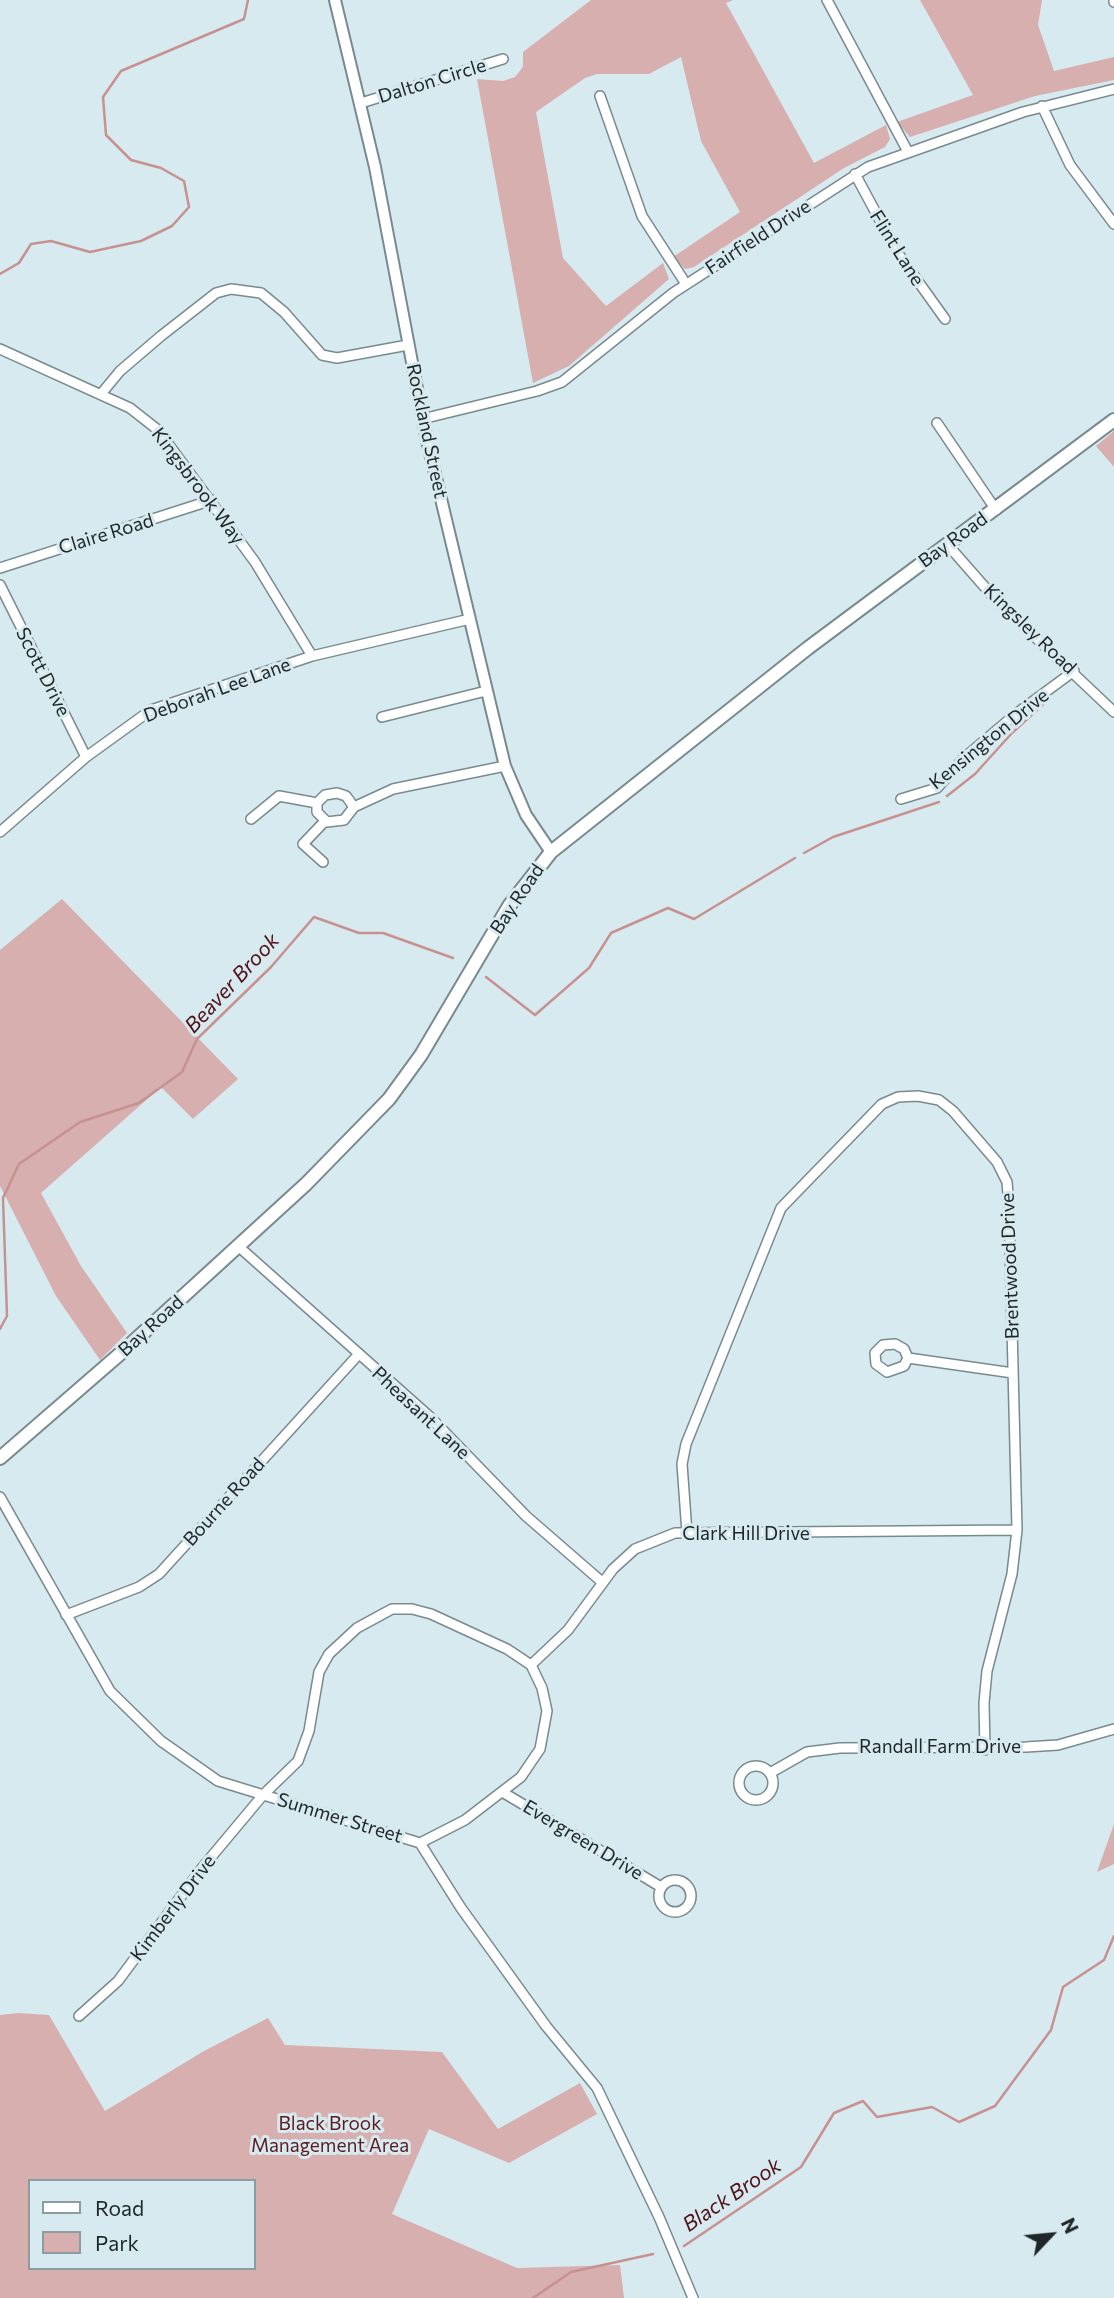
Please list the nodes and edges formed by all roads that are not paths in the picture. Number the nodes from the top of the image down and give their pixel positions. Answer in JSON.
{"nodes":[{"id":1,"x":335,"y":0,"type":"edge"},
{"id":2,"x":827,"y":0,"type":"edge"},
{"id":3,"x":503,"y":59,"type":"dead end"},
{"id":4,"x":1114,"y":89,"type":"edge"},
{"id":5,"x":600,"y":96,"type":"dead end"},
{"id":6,"x":361,"y":103,"type":"junction"},
{"id":7,"x":1042,"y":106,"type":"junction"},
{"id":8,"x":908,"y":150,"type":"junction"},
{"id":9,"x":855,"y":174,"type":"junction"},
{"id":10,"x":1114,"y":224,"type":"edge"},
{"id":11,"x":686,"y":284,"type":"junction"},
{"id":12,"x":946,"y":319,"type":"dead end"},
{"id":13,"x":408,"y":345,"type":"junction"},
{"id":14,"x":0,"y":349,"type":"edge"},
{"id":15,"x":101,"y":394,"type":"junction"},
{"id":16,"x":422,"y":419,"type":"junction"},
{"id":17,"x":1114,"y":421,"type":"edge"},
{"id":18,"x":937,"y":423,"type":"dead end"},
{"id":19,"x":212,"y":500,"type":"junction"},
{"id":20,"x":996,"y":510,"type":"junction"},
{"id":21,"x":947,"y":544,"type":"junction"},
{"id":22,"x":0,"y":568,"type":"edge"},
{"id":23,"x":0,"y":585,"type":"edge"},
{"id":24,"x":470,"y":619,"type":"junction"},
{"id":25,"x":312,"y":656,"type":"junction"},
{"id":26,"x":1074,"y":671,"type":"junction"},
{"id":27,"x":486,"y":691,"type":"junction"},
{"id":28,"x":1114,"y":712,"type":"edge"},
{"id":29,"x":382,"y":717,"type":"dead end"},
{"id":30,"x":86,"y":757,"type":"junction"},
{"id":31,"x":505,"y":766,"type":"junction"},
{"id":32,"x":901,"y":799,"type":"dead end"},
{"id":33,"x":317,"y":803,"type":"junction"},
{"id":34,"x":354,"y":807,"type":"junction"},
{"id":35,"x":251,"y":819,"type":"dead end"},
{"id":36,"x":325,"y":821,"type":"junction"},
{"id":37,"x":0,"y":832,"type":"edge"},
{"id":38,"x":551,"y":852,"type":"junction"},
{"id":39,"x":323,"y":862,"type":"dead end"},
{"id":40,"x":238,"y":1246,"type":"junction"},
{"id":41,"x":358,"y":1355,"type":"junction"},
{"id":42,"x":908,"y":1358,"type":"dead end"},
{"id":43,"x":1013,"y":1373,"type":"junction"},
{"id":44,"x":0,"y":1458,"type":"edge"},
{"id":45,"x":0,"y":1497,"type":"edge"},
{"id":46,"x":1017,"y":1530,"type":"junction"},
{"id":47,"x":687,"y":1533,"type":"junction"},
{"id":48,"x":602,"y":1582,"type":"junction"},
{"id":49,"x":66,"y":1615,"type":"junction"},
{"id":50,"x":531,"y":1665,"type":"junction"},
{"id":51,"x":1114,"y":1729,"type":"edge"},
{"id":52,"x":985,"y":1750,"type":"junction"},
{"id":53,"x":770,"y":1773,"type":"dead end"},
{"id":54,"x":504,"y":1793,"type":"junction"},
{"id":55,"x":263,"y":1795,"type":"junction"},
{"id":56,"x":420,"y":1843,"type":"junction"},
{"id":57,"x":662,"y":1887,"type":"dead end"},
{"id":58,"x":79,"y":2016,"type":"dead end"},
{"id":59,"x":693,"y":2298,"type":"edge"}],
"edges":[{"from":1,"to":6,"type":"street","name":"Rockland Street"},
{"from":2,"to":8,"type":"street"},
{"from":3,"to":6,"type":"street","name":"Dalton Circle"},
{"from":4,"to":7,"type":"street","name":"Fairfield Drive"},
{"from":5,"to":11,"type":"street"},
{"from":6,"to":13,"type":"street","name":"Rockland Street"},
{"from":7,"to":8,"type":"street","name":"Fairfield Drive"},
{"from":7,"to":10,"type":"street"},
{"from":8,"to":9,"type":"street","name":"Fairfield Drive"},
{"from":9,"to":11,"type":"street","name":"Fairfield Drive"},
{"from":9,"to":12,"type":"street","name":"Flint Lane"},
{"from":11,"to":16,"type":"street","name":"Fairfield Drive"},
{"from":13,"to":15,"type":"street"},
{"from":13,"to":16,"type":"street","name":"Rockland Street"},
{"from":14,"to":15,"type":"street","name":"Kingsbrook Way"},
{"from":15,"to":19,"type":"street","name":"Kingsbrook Way"},
{"from":16,"to":24,"type":"street","name":"Rockland Street"},
{"from":17,"to":20,"type":"main road","name":"Bay Road"},
{"from":18,"to":20,"type":"street"},
{"from":19,"to":22,"type":"street","name":"Claire Road"},
{"from":19,"to":25,"type":"street","name":"Kingsbrook Way"},
{"from":20,"to":21,"type":"main road","name":"Bay Road"},
{"from":21,"to":26,"type":"street","name":"Kingsley Road"},
{"from":21,"to":38,"type":"main road","name":"Bay Road"},
{"from":23,"to":30,"type":"street","name":"Scott Drive"},
{"from":24,"to":25,"type":"street","name":"Deborah Lee Lane"},
{"from":24,"to":27,"type":"street","name":"Rockland Street"},
{"from":25,"to":30,"type":"street","name":"Deborah Lee Lane"},
{"from":26,"to":28,"type":"street","name":"Kingsley Road"},
{"from":26,"to":32,"type":"street","name":"Kensington Drive"},
{"from":27,"to":29,"type":"street"},
{"from":27,"to":31,"type":"street","name":"Rockland Street"},
{"from":30,"to":37,"type":"street","name":"Deborah Lee Lane"},
{"from":31,"to":34,"type":"street"},
{"from":31,"to":38,"type":"street","name":"Rockland Street"},
{"from":33,"to":34,"type":"street"},
{"from":33,"to":35,"type":"street"},
{"from":33,"to":36,"type":"street"},
{"from":34,"to":36,"type":"street"},
{"from":36,"to":39,"type":"street"},
{"from":38,"to":40,"type":"main road","name":"Bay Road"},
{"from":40,"to":41,"type":"street","name":"Pheasant Lane"},
{"from":40,"to":44,"type":"main road","name":"Bay Road"},
{"from":41,"to":48,"type":"street","name":"Pheasant Lane"},
{"from":41,"to":49,"type":"street","name":"Bourne Road"},
{"from":42,"to":43,"type":"street"},
{"from":43,"to":46,"type":"street","name":"Brentwood Drive"},
{"from":43,"to":47,"type":"street","name":"Brentwood Drive"},
{"from":45,"to":49,"type":"street","name":"Summer Street"},
{"from":46,"to":47,"type":"street","name":"Clark Hill Drive"},
{"from":46,"to":52,"type":"street","name":"Brentwood Drive"},
{"from":47,"to":48,"type":"street","name":"Clark Hill Drive"},
{"from":48,"to":50,"type":"street","name":"Clark Hill Drive"},
{"from":49,"to":55,"type":"street","name":"Summer Street"},
{"from":50,"to":54,"type":"street"},
{"from":50,"to":55,"type":"street","name":"Kimberly Drive"},
{"from":51,"to":52,"type":"street","name":"Randall Farm Drive"},
{"from":52,"to":53,"type":"street","name":"Randall Farm Drive"},
{"from":54,"to":56,"type":"street"},
{"from":54,"to":57,"type":"street","name":"Evergreen Drive"},
{"from":55,"to":56,"type":"street","name":"Summer Street"},
{"from":55,"to":58,"type":"street","name":"Kimberly Drive"},
{"from":56,"to":59,"type":"street","name":"Summer Street"}]}
